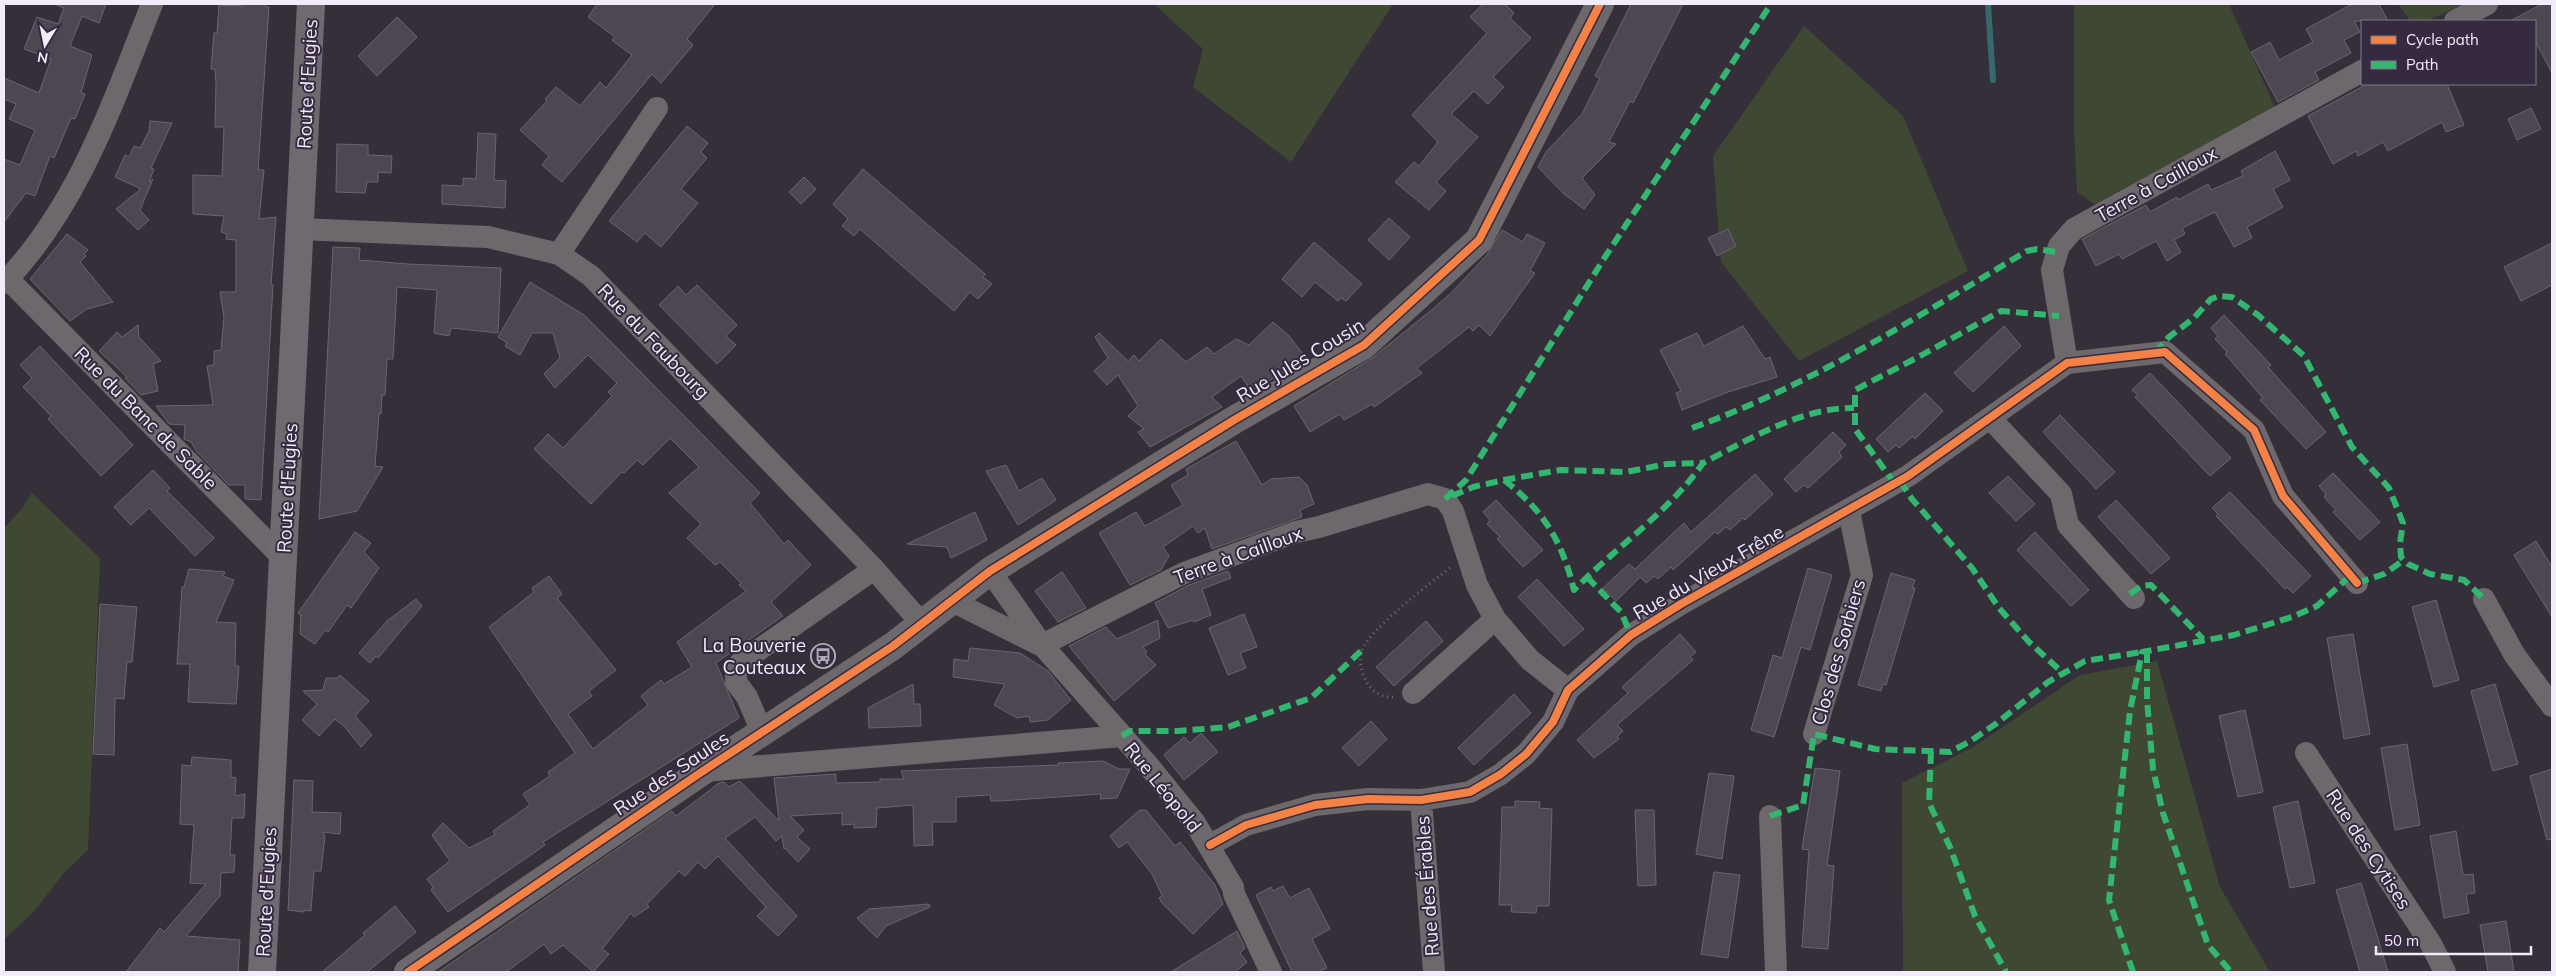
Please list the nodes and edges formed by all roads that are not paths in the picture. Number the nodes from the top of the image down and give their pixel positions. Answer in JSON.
{"nodes":[{"id":1,"x":152,"y":4,"type":"edge"},
{"id":2,"x":311,"y":4,"type":"edge"},
{"id":3,"x":1600,"y":4,"type":"edge"},
{"id":4,"x":2487,"y":4,"type":"edge"},
{"id":5,"x":2457,"y":20,"type":"edge"},
{"id":6,"x":2361,"y":72,"type":"edge"},
{"id":7,"x":657,"y":108,"type":"dead end"},
{"id":8,"x":300,"y":228,"type":"junction"},
{"id":9,"x":559,"y":254,"type":"junction"},
{"id":10,"x":6,"y":281,"type":"edge"},
{"id":11,"x":2067,"y":363,"type":"junction"},
{"id":12,"x":1990,"y":418,"type":"junction"},
{"id":13,"x":1849,"y":511,"type":"junction"},
{"id":14,"x":283,"y":558,"type":"junction"},
{"id":15,"x":874,"y":569,"type":"junction"},
{"id":16,"x":990,"y":572,"type":"junction"},
{"id":17,"x":2356,"y":584,"type":"dead end"},
{"id":18,"x":2134,"y":598,"type":"dead end"},
{"id":19,"x":2484,"y":599,"type":"dead end"},
{"id":20,"x":952,"y":601,"type":"junction"},
{"id":21,"x":1495,"y":619,"type":"junction"},
{"id":22,"x":923,"y":625,"type":"junction"},
{"id":23,"x":1042,"y":646,"type":"junction"},
{"id":24,"x":1568,"y":690,"type":"junction"},
{"id":25,"x":1413,"y":693,"type":"road end"},
{"id":26,"x":2552,"y":706,"type":"edge"},
{"id":27,"x":762,"y":732,"type":"junction"},
{"id":28,"x":1814,"y":734,"type":"dead end"},
{"id":29,"x":1122,"y":736,"type":"junction"},
{"id":30,"x":2306,"y":753,"type":"dead end"},
{"id":31,"x":704,"y":771,"type":"junction"},
{"id":32,"x":1421,"y":800,"type":"junction"},
{"id":33,"x":1770,"y":816,"type":"dead end"},
{"id":34,"x":1210,"y":845,"type":"junction"},
{"id":35,"x":262,"y":972,"type":"edge"},
{"id":36,"x":408,"y":972,"type":"edge"},
{"id":37,"x":1271,"y":972,"type":"edge"},
{"id":38,"x":1434,"y":972,"type":"edge"},
{"id":39,"x":1776,"y":972,"type":"edge"},
{"id":40,"x":2445,"y":972,"type":"edge"}],
"edges":[{"from":1,"to":10,"type":"street"},
{"from":2,"to":8,"type":"main road","name":"Route d'Eugies"},
{"from":3,"to":16,"type":"street","name":"Rue Jules Cousin"},
{"from":4,"to":5,"type":"street"},
{"from":6,"to":11,"type":"street","name":"Terre à Cailloux"},
{"from":7,"to":9,"type":"street"},
{"from":8,"to":9,"type":"street","name":"Rue du Faubourg"},
{"from":8,"to":14,"type":"main road","name":"Route d'Eugies"},
{"from":9,"to":15,"type":"street","name":"Rue du Faubourg"},
{"from":10,"to":14,"type":"street","name":"Rue du Banc de Sable"},
{"from":11,"to":12,"type":"street","name":"Rue du Vieux Frêne"},
{"from":11,"to":17,"type":"street"},
{"from":12,"to":13,"type":"street","name":"Rue du Vieux Frêne"},
{"from":12,"to":18,"type":"street"},
{"from":13,"to":24,"type":"street","name":"Rue du Vieux Frêne"},
{"from":13,"to":28,"type":"street","name":"Clos des Sorbiers"},
{"from":14,"to":35,"type":"main road","name":"Route d'Eugies"},
{"from":15,"to":22,"type":"street","name":"Rue du Faubourg"},
{"from":15,"to":27,"type":"street"},
{"from":16,"to":20,"type":"street","name":"Rue Jules Cousin"},
{"from":16,"to":23,"type":"street","name":"Rue Léopold"},
{"from":19,"to":26,"type":"street"},
{"from":20,"to":22,"type":"street","name":"Rue des Saules"},
{"from":20,"to":23,"type":"street","name":"Rue Léopold"},
{"from":21,"to":23,"type":"street","name":"Terre à Cailloux"},
{"from":21,"to":24,"type":"street"},
{"from":21,"to":25,"type":"street"},
{"from":22,"to":27,"type":"street","name":"Rue des Saules"},
{"from":23,"to":29,"type":"street","name":"Rue Léopold"},
{"from":24,"to":32,"type":"street","name":"Rue du Vieux Frêne"},
{"from":27,"to":31,"type":"street","name":"Rue des Saules"},
{"from":29,"to":31,"type":"street","name":"Rue des Saules"},
{"from":29,"to":34,"type":"street","name":"Rue Léopold"},
{"from":30,"to":40,"type":"street","name":"Rue des Cytises"},
{"from":31,"to":36,"type":"street","name":"Rue des Saules"},
{"from":32,"to":34,"type":"street","name":"Rue du Vieux Frêne"},
{"from":32,"to":38,"type":"street","name":"Rue des Érables"},
{"from":33,"to":39,"type":"street"},
{"from":34,"to":37,"type":"street","name":"Rue Léopold"}]}
